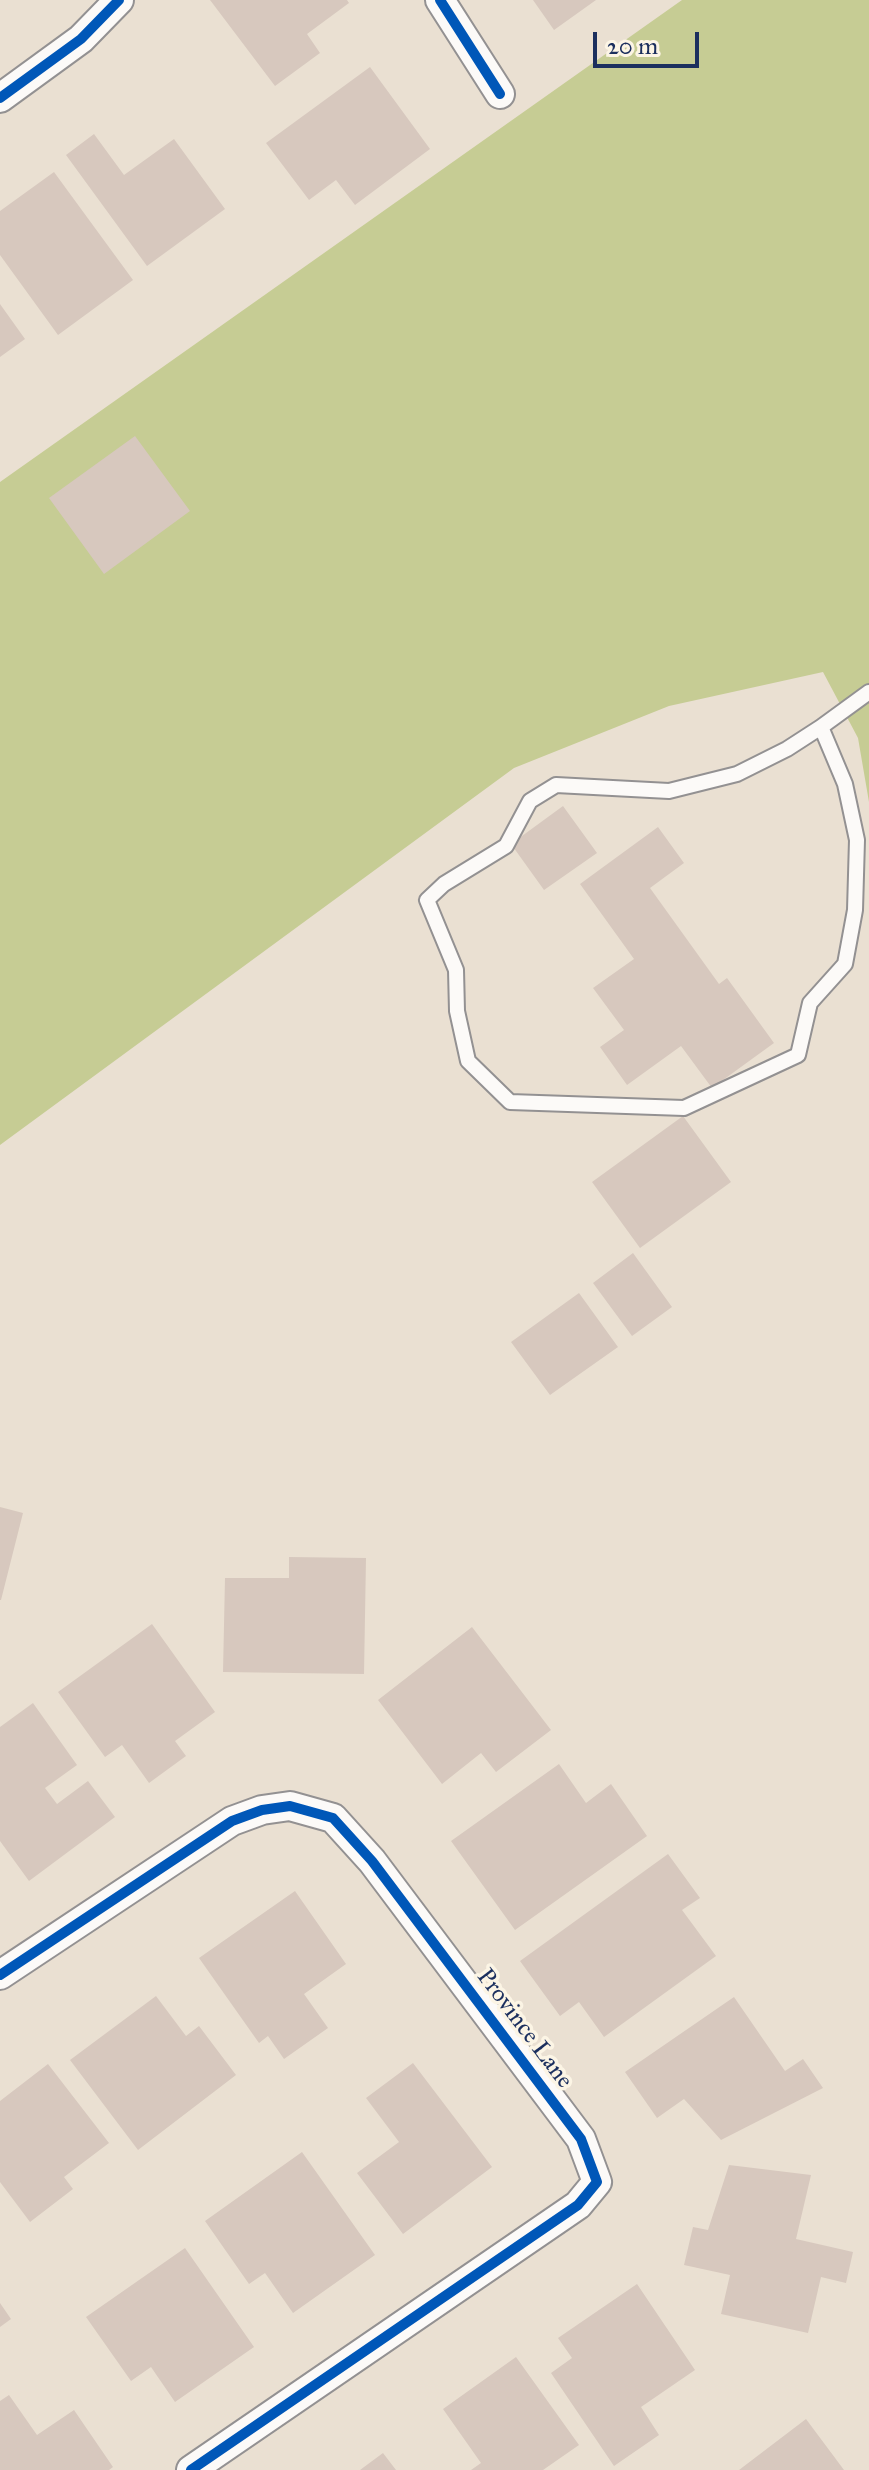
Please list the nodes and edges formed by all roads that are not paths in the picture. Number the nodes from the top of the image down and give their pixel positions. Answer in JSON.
{"nodes":[{"id":1,"x":119,"y":0,"type":"edge"},
{"id":2,"x":440,"y":0,"type":"edge"},
{"id":3,"x":500,"y":94,"type":"dead end"},
{"id":4,"x":0,"y":98,"type":"edge"},
{"id":5,"x":869,"y":692,"type":"edge"},
{"id":6,"x":821,"y":727,"type":"junction"},
{"id":7,"x":0,"y":1975,"type":"edge"},
{"id":8,"x":191,"y":2470,"type":"edge"}],
"edges":[{"from":1,"to":4,"type":"street"},
{"from":2,"to":3,"type":"street"},
{"from":5,"to":6,"type":"lane"},
{"from":6,"to":6,"type":"lane"},
{"from":7,"to":8,"type":"street","name":"Province Lane"}]}
